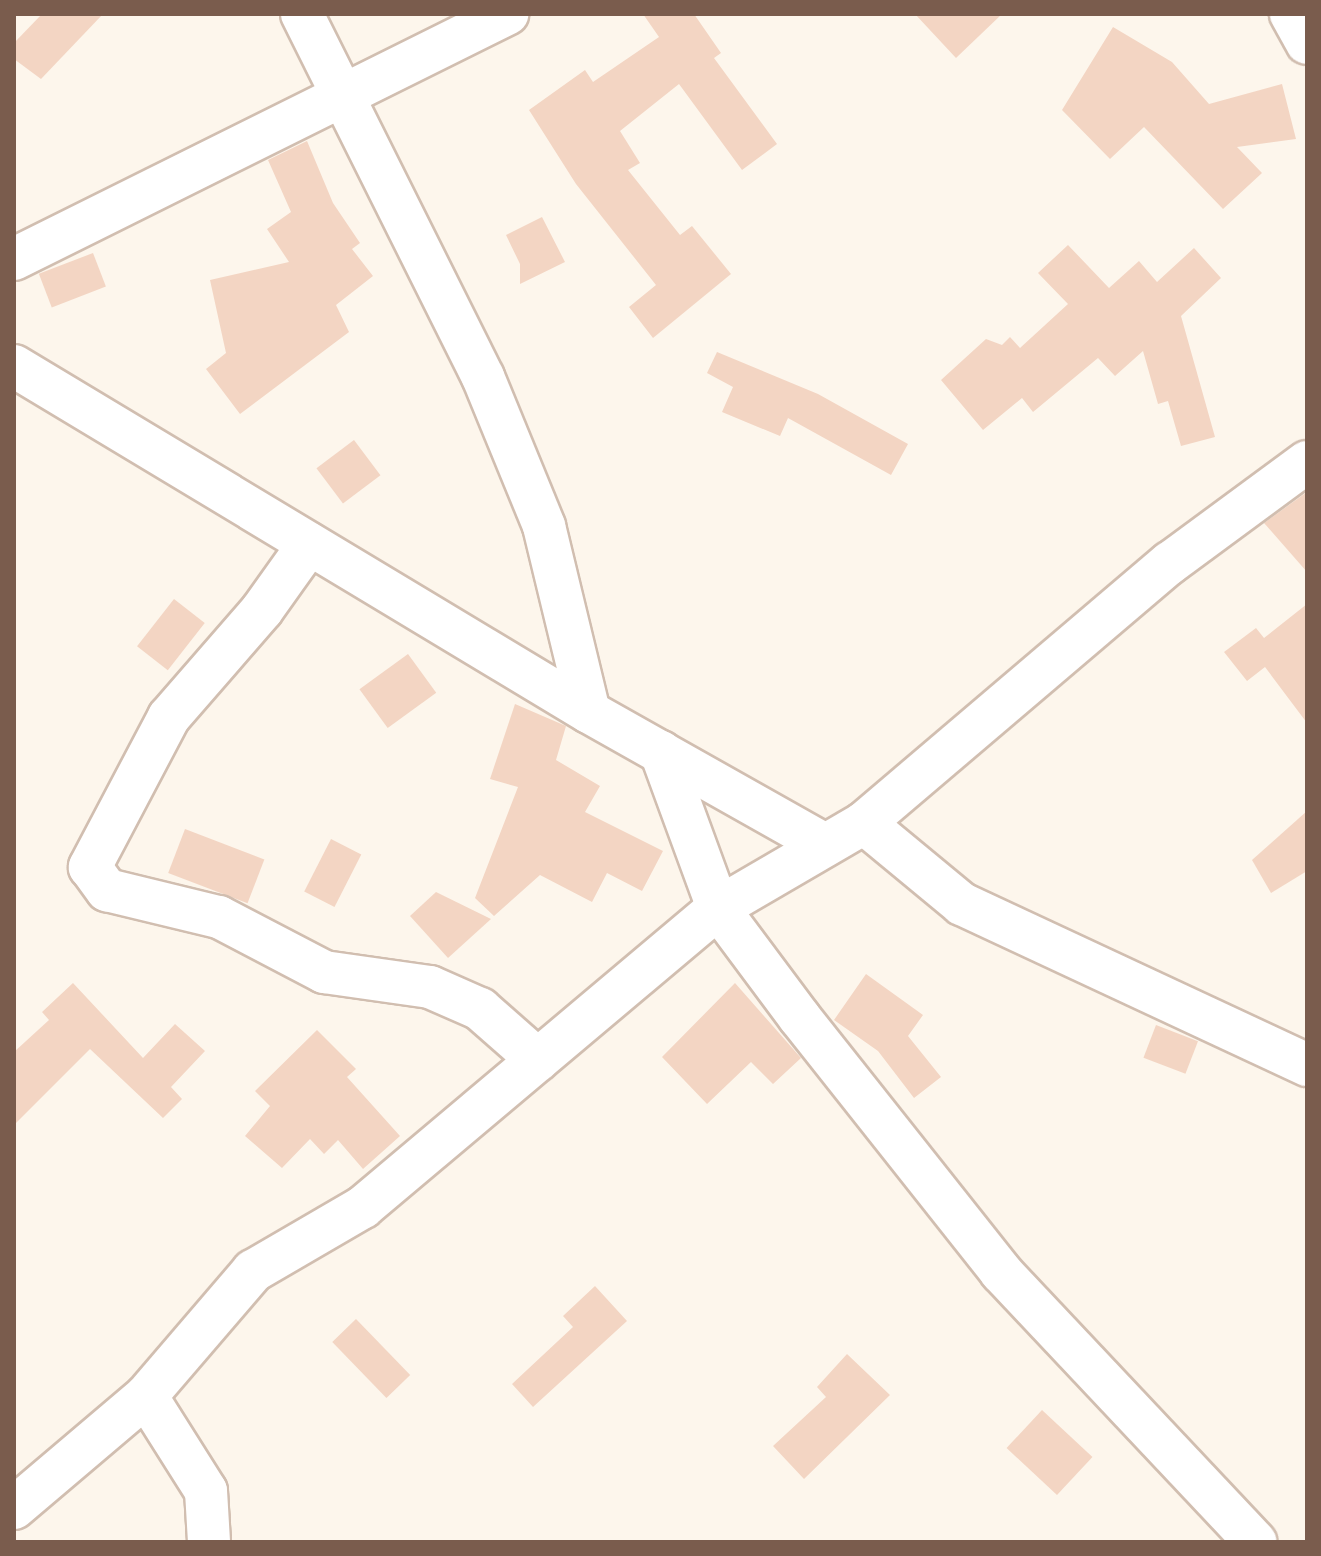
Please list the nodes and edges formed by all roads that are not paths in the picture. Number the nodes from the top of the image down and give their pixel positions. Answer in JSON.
{"nodes":[{"id":1,"x":302,"y":14,"type":"edge"},
{"id":2,"x":507,"y":14,"type":"edge"},
{"id":3,"x":1291,"y":14,"type":"edge"},
{"id":4,"x":1307,"y":43,"type":"edge"},
{"id":5,"x":343,"y":95,"type":"junction"},
{"id":6,"x":14,"y":259,"type":"edge"},
{"id":7,"x":14,"y":366,"type":"edge"},
{"id":8,"x":1307,"y":462,"type":"edge"},
{"id":9,"x":309,"y":544,"type":"junction"},
{"id":10,"x":589,"y":712,"type":"junction"},
{"id":11,"x":661,"y":752,"type":"junction"},
{"id":12,"x":864,"y":823,"type":"junction"},
{"id":13,"x":825,"y":845,"type":"junction"},
{"id":14,"x":718,"y":908,"type":"junction"},
{"id":15,"x":538,"y":1060,"type":"junction"},
{"id":16,"x":1307,"y":1065,"type":"edge"},
{"id":17,"x":146,"y":1396,"type":"junction"},
{"id":18,"x":14,"y":1508,"type":"edge"},
{"id":19,"x":209,"y":1542,"type":"edge"},
{"id":20,"x":1255,"y":1542,"type":"edge"}],
"edges":[{"from":1,"to":5,"type":"street"},
{"from":2,"to":5,"type":"street"},
{"from":3,"to":4,"type":"street"},
{"from":5,"to":6,"type":"street"},
{"from":5,"to":10,"type":"street"},
{"from":7,"to":9,"type":"street"},
{"from":8,"to":12,"type":"street"},
{"from":9,"to":10,"type":"street"},
{"from":9,"to":15,"type":"street"},
{"from":10,"to":11,"type":"street"},
{"from":11,"to":13,"type":"street"},
{"from":11,"to":14,"type":"street"},
{"from":12,"to":13,"type":"street"},
{"from":12,"to":16,"type":"street"},
{"from":13,"to":14,"type":"street"},
{"from":14,"to":15,"type":"street"},
{"from":14,"to":20,"type":"street"},
{"from":15,"to":17,"type":"street"},
{"from":17,"to":18,"type":"street"},
{"from":17,"to":19,"type":"street"}]}
